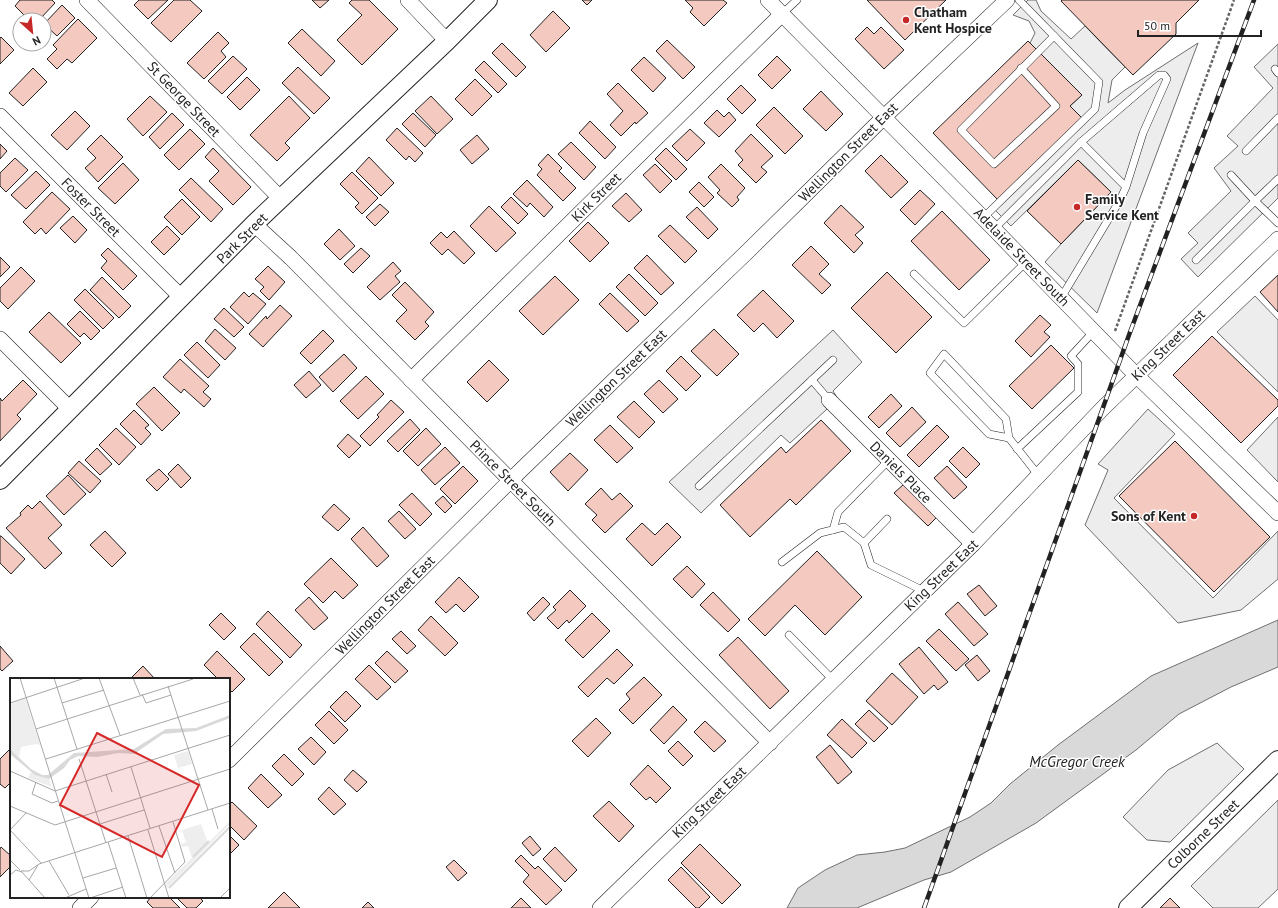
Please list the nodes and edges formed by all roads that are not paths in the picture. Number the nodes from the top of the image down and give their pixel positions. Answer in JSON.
{"nodes":[{"id":1,"x":87,"y":0,"type":"edge"},
{"id":2,"x":408,"y":0,"type":"edge"},
{"id":3,"x":488,"y":0,"type":"edge"},
{"id":4,"x":768,"y":0,"type":"edge"},
{"id":5,"x":797,"y":0,"type":"edge"},
{"id":6,"x":1007,"y":0,"type":"edge"},
{"id":7,"x":1019,"y":0,"type":"edge"},
{"id":8,"x":782,"y":14,"type":"junction"},
{"id":9,"x":1054,"y":36,"type":"junction"},
{"id":10,"x":447,"y":41,"type":"junction"},
{"id":11,"x":1021,"y":68,"type":"junction"},
{"id":12,"x":0,"y":116,"type":"edge"},
{"id":13,"x":884,"y":117,"type":"junction"},
{"id":14,"x":1278,"y":118,"type":"edge"},
{"id":15,"x":1081,"y":142,"type":"junction"},
{"id":16,"x":1246,"y":151,"type":"dead end"},
{"id":17,"x":1231,"y":175,"type":"dead end"},
{"id":18,"x":1278,"y":179,"type":"edge"},
{"id":19,"x":1126,"y":187,"type":"junction"},
{"id":20,"x":281,"y":199,"type":"junction"},
{"id":21,"x":1256,"y":201,"type":"junction"},
{"id":22,"x":984,"y":218,"type":"junction"},
{"id":23,"x":1278,"y":223,"type":"edge"},
{"id":24,"x":254,"y":224,"type":"junction"},
{"id":25,"x":994,"y":229,"type":"junction"},
{"id":26,"x":1278,"y":239,"type":"edge"},
{"id":27,"x":1196,"y":260,"type":"dead end"},
{"id":28,"x":1026,"y":262,"type":"junction"},
{"id":29,"x":914,"y":274,"type":"dead end"},
{"id":30,"x":182,"y":298,"type":"junction"},
{"id":31,"x":1061,"y":298,"type":"junction"},
{"id":32,"x":1094,"y":332,"type":"junction"},
{"id":33,"x":0,"y":339,"type":"edge"},
{"id":34,"x":833,"y":360,"type":"dead end"},
{"id":35,"x":1136,"y":375,"type":"junction"},
{"id":36,"x":411,"y":380,"type":"junction"},
{"id":37,"x":812,"y":380,"type":"junction"},
{"id":38,"x":829,"y":400,"type":"joint"},
{"id":39,"x":70,"y":409,"type":"junction"},
{"id":40,"x":1009,"y":438,"type":"junction"},
{"id":41,"x":1017,"y":449,"type":"junction"},
{"id":42,"x":890,"y":460,"type":"junction"},
{"id":43,"x":1039,"y":476,"type":"junction"},
{"id":44,"x":0,"y":480,"type":"edge"},
{"id":45,"x":510,"y":480,"type":"junction"},
{"id":46,"x":699,"y":486,"type":"dead end"},
{"id":47,"x":1278,"y":513,"type":"edge"},
{"id":48,"x":888,"y":519,"type":"dead end"},
{"id":49,"x":832,"y":530,"type":"junction"},
{"id":50,"x":864,"y":542,"type":"junction"},
{"id":51,"x":973,"y":544,"type":"junction"},
{"id":52,"x":782,"y":562,"type":"dead end"},
{"id":53,"x":924,"y":591,"type":"junction"},
{"id":54,"x":790,"y":634,"type":"dead end"},
{"id":55,"x":833,"y":680,"type":"junction"},
{"id":56,"x":770,"y":743,"type":"junction"},
{"id":57,"x":230,"y":759,"type":"edge"},
{"id":58,"x":1278,"y":760,"type":"edge"},
{"id":59,"x":90,"y":898,"type":"edge"},
{"id":60,"x":80,"y":908,"type":"edge"},
{"id":61,"x":600,"y":908,"type":"edge"},
{"id":62,"x":1128,"y":908,"type":"edge"}],
"edges":[{"from":1,"to":20,"type":"street","name":"St George Street"},
{"from":2,"to":10,"type":"street"},
{"from":3,"to":10,"type":"street","name":"Park Street"},
{"from":4,"to":8,"type":"street","name":"Adelaide Street South"},
{"from":5,"to":8,"type":"lane"},
{"from":6,"to":13,"type":"street","name":"Wellington Street East"},
{"from":7,"to":9,"type":"lane"},
{"from":8,"to":13,"type":"street","name":"Adelaide Street South"},
{"from":8,"to":36,"type":"street","name":"Kirk Street"},
{"from":9,"to":11,"type":"lane"},
{"from":9,"to":22,"type":"lane"},
{"from":10,"to":20,"type":"street","name":"Park Street"},
{"from":11,"to":11,"type":"lane"},
{"from":12,"to":30,"type":"street","name":"Foster Street"},
{"from":13,"to":22,"type":"street","name":"Adelaide Street South"},
{"from":13,"to":45,"type":"street","name":"Wellington Street East"},
{"from":14,"to":16,"type":"lane"},
{"from":15,"to":19,"type":"lane"},
{"from":15,"to":19,"type":"lane"},
{"from":15,"to":25,"type":"lane"},
{"from":17,"to":21,"type":"lane"},
{"from":18,"to":21,"type":"lane"},
{"from":19,"to":31,"type":"lane"},
{"from":20,"to":24,"type":"street","name":"Park Street"},
{"from":21,"to":23,"type":"lane"},
{"from":21,"to":27,"type":"lane"},
{"from":22,"to":25,"type":"street","name":"Adelaide Street South"},
{"from":24,"to":30,"type":"street","name":"Park Street"},
{"from":24,"to":36,"type":"street","name":"Prince Street South"},
{"from":25,"to":28,"type":"street","name":"Adelaide Street South"},
{"from":26,"to":35,"type":"street","name":"King Street East"},
{"from":28,"to":29,"type":"lane"},
{"from":28,"to":31,"type":"street","name":"Adelaide Street South"},
{"from":30,"to":39,"type":"street","name":"Park Street"},
{"from":31,"to":32,"type":"street","name":"Adelaide Street South"},
{"from":32,"to":35,"type":"street","name":"Adelaide Street South"},
{"from":32,"to":41,"type":"lane"},
{"from":33,"to":39,"type":"street"},
{"from":34,"to":37,"type":"lane"},
{"from":35,"to":43,"type":"street","name":"King Street East"},
{"from":35,"to":47,"type":"street","name":"Adelaide Street South"},
{"from":36,"to":45,"type":"street","name":"Prince Street South"},
{"from":37,"to":38,"type":"lane"},
{"from":37,"to":46,"type":"lane"},
{"from":38,"to":42,"type":"street","name":"Daniels Place"},
{"from":39,"to":44,"type":"street","name":"Park Street"},
{"from":40,"to":40,"type":"lane"},
{"from":40,"to":41,"type":"lane"},
{"from":41,"to":43,"type":"lane"},
{"from":42,"to":49,"type":"lane"},
{"from":42,"to":51,"type":"street","name":"Daniels Place"},
{"from":43,"to":51,"type":"street","name":"King Street East"},
{"from":45,"to":56,"type":"street","name":"Prince Street South"},
{"from":45,"to":57,"type":"street","name":"Wellington Street East"},
{"from":48,"to":50,"type":"lane"},
{"from":49,"to":50,"type":"lane"},
{"from":49,"to":52,"type":"lane"},
{"from":50,"to":53,"type":"lane"},
{"from":51,"to":53,"type":"street","name":"King Street East"},
{"from":53,"to":55,"type":"street","name":"King Street East"},
{"from":54,"to":55,"type":"lane"},
{"from":55,"to":56,"type":"street","name":"King Street East"},
{"from":56,"to":61,"type":"street","name":"King Street East"},
{"from":58,"to":62,"type":"street","name":"Colborne Street"},
{"from":59,"to":60,"type":"street"}]}
